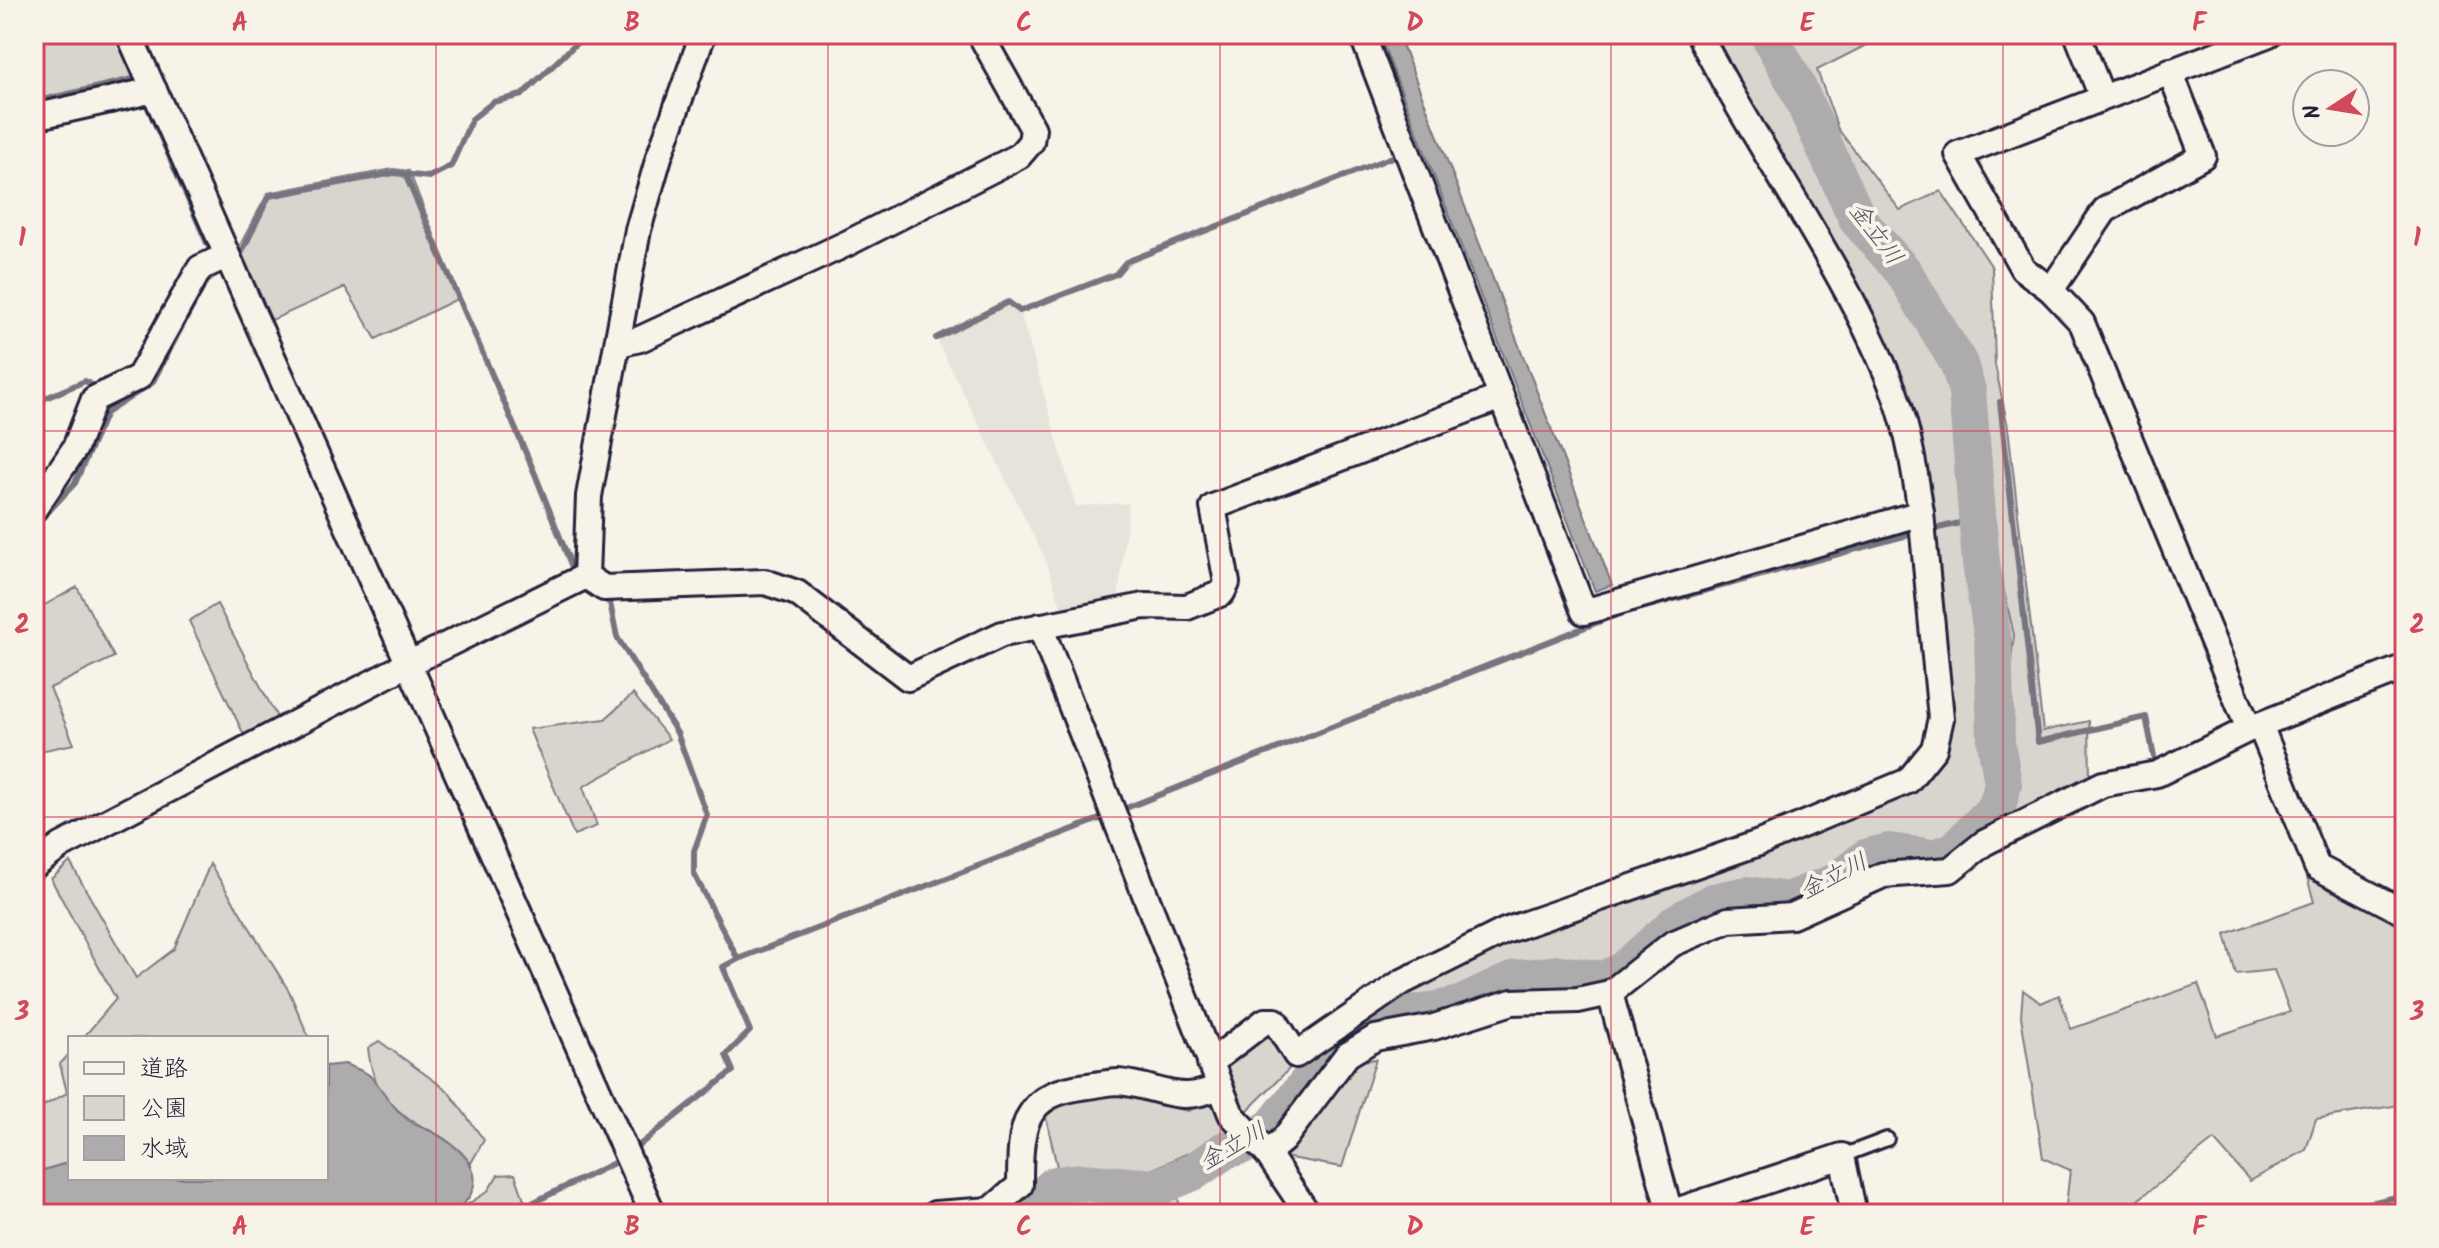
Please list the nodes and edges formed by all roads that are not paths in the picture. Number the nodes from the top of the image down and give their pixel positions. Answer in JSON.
{"nodes":[{"id":1,"x":129,"y":34,"type":"edge"},
{"id":2,"x":703,"y":34,"type":"edge"},
{"id":3,"x":980,"y":34,"type":"edge"},
{"id":4,"x":1362,"y":34,"type":"edge"},
{"id":5,"x":1699,"y":34,"type":"edge"},
{"id":6,"x":2077,"y":34,"type":"edge"},
{"id":7,"x":2269,"y":34,"type":"edge"},
{"id":8,"x":2170,"y":71,"type":"junction"},
{"id":9,"x":154,"y":90,"type":"junction"},
{"id":10,"x":2102,"y":97,"type":"junction"},
{"id":11,"x":34,"y":117,"type":"edge"},
{"id":12,"x":226,"y":256,"type":"junction"},
{"id":13,"x":2051,"y":290,"type":"junction"},
{"id":14,"x":619,"y":344,"type":"junction"},
{"id":15,"x":1501,"y":397,"type":"junction"},
{"id":16,"x":34,"y":509,"type":"edge"},
{"id":17,"x":1921,"y":513,"type":"junction"},
{"id":18,"x":586,"y":576,"type":"junction"},
{"id":19,"x":1040,"y":626,"type":"junction"},
{"id":20,"x":406,"y":665,"type":"junction"},
{"id":21,"x":2405,"y":667,"type":"edge"},
{"id":22,"x":2254,"y":727,"type":"junction"},
{"id":23,"x":34,"y":866,"type":"edge"},
{"id":24,"x":2405,"y":913,"type":"edge"},
{"id":25,"x":1610,"y":993,"type":"junction"},
{"id":26,"x":1214,"y":1075,"type":"junction"},
{"id":27,"x":1887,"y":1139,"type":"dead end"},
{"id":28,"x":1267,"y":1153,"type":"junction"},
{"id":29,"x":1842,"y":1156,"type":"junction"},
{"id":30,"x":653,"y":1214,"type":"edge"},
{"id":31,"x":935,"y":1214,"type":"edge"},
{"id":32,"x":1308,"y":1214,"type":"edge"},
{"id":33,"x":1668,"y":1214,"type":"edge"},
{"id":34,"x":1854,"y":1214,"type":"edge"}],
"edges":[{"from":1,"to":9,"type":"street"},
{"from":2,"to":14,"type":"street"},
{"from":3,"to":14,"type":"street"},
{"from":4,"to":15,"type":"street"},
{"from":5,"to":17,"type":"street"},
{"from":6,"to":10,"type":"street"},
{"from":7,"to":8,"type":"street"},
{"from":8,"to":10,"type":"street"},
{"from":8,"to":13,"type":"street"},
{"from":9,"to":11,"type":"street"},
{"from":9,"to":12,"type":"street"},
{"from":10,"to":13,"type":"street"},
{"from":12,"to":16,"type":"street"},
{"from":12,"to":20,"type":"street"},
{"from":13,"to":22,"type":"street"},
{"from":14,"to":18,"type":"street"},
{"from":15,"to":17,"type":"street"},
{"from":15,"to":19,"type":"street"},
{"from":17,"to":26,"type":"street"},
{"from":18,"to":19,"type":"street"},
{"from":18,"to":20,"type":"street"},
{"from":19,"to":26,"type":"street"},
{"from":20,"to":23,"type":"street"},
{"from":20,"to":30,"type":"street"},
{"from":21,"to":22,"type":"street"},
{"from":22,"to":24,"type":"street"},
{"from":22,"to":25,"type":"street"},
{"from":25,"to":28,"type":"street"},
{"from":25,"to":33,"type":"street"},
{"from":26,"to":28,"type":"street"},
{"from":26,"to":31,"type":"street"},
{"from":27,"to":29,"type":"lane"},
{"from":28,"to":32,"type":"street"},
{"from":29,"to":33,"type":"street"},
{"from":29,"to":34,"type":"street"}]}
